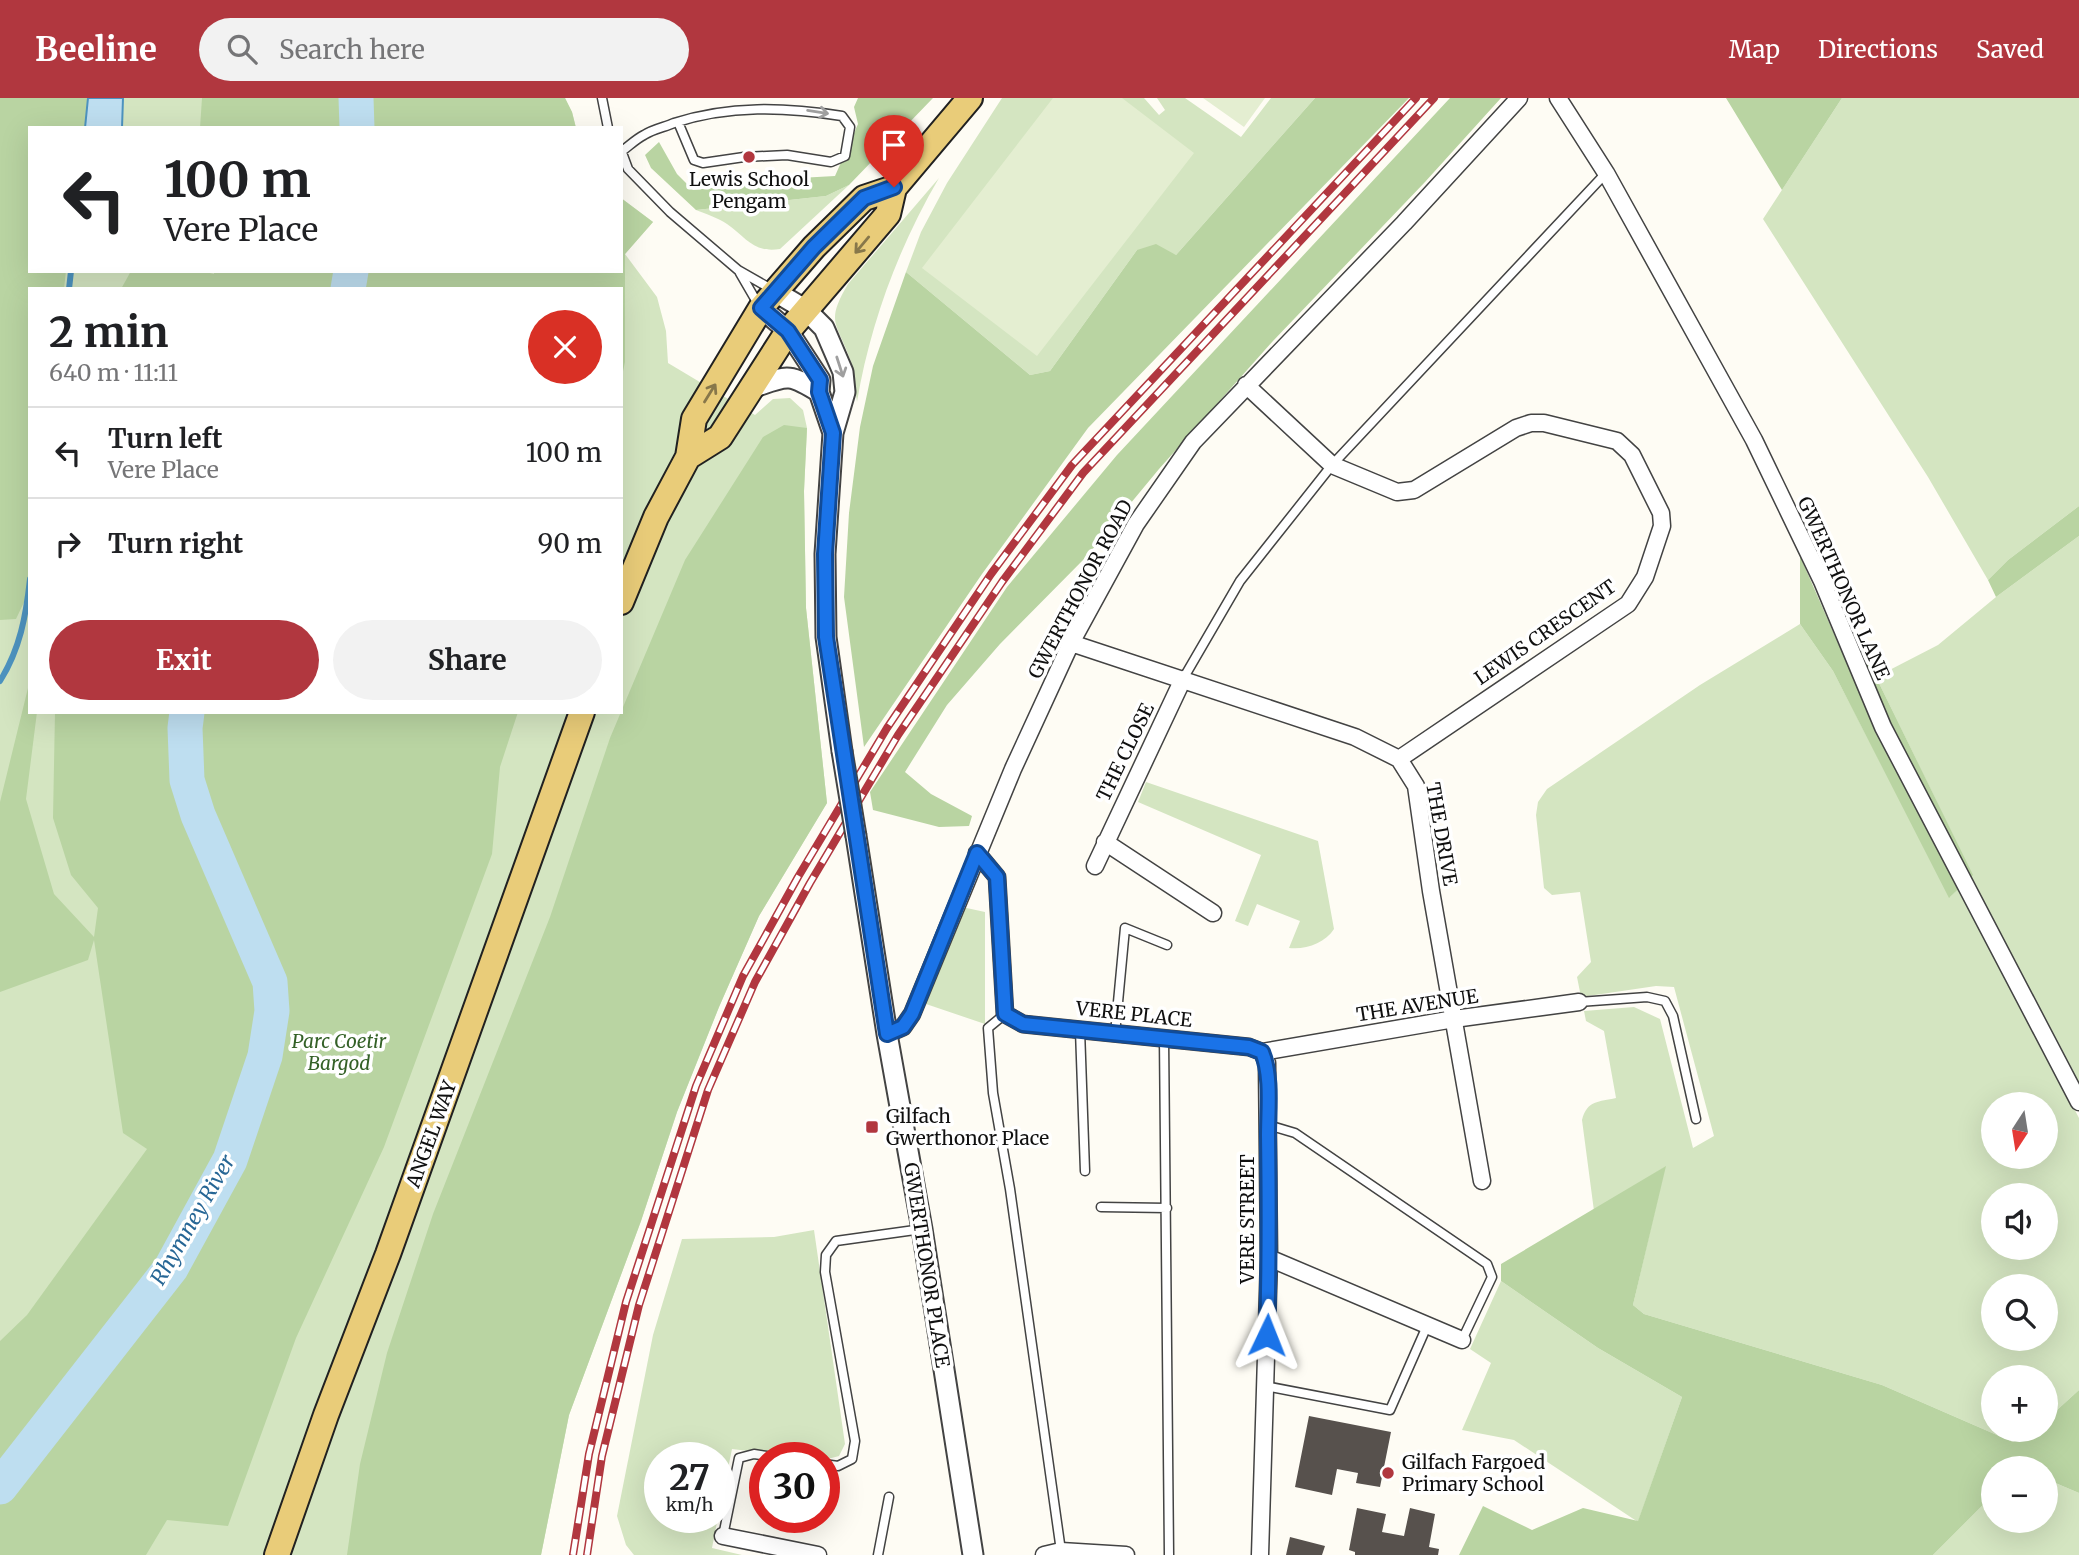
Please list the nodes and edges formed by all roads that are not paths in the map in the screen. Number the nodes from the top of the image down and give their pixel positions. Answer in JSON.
{"nodes":[{"id":1,"x":603,"y":98,"type":"edge"},
{"id":2,"x":970,"y":98,"type":"edge"},
{"id":3,"x":1519,"y":98,"type":"edge"},
{"id":4,"x":1558,"y":98,"type":"edge"},
{"id":5,"x":678,"y":122,"type":"junction"},
{"id":6,"x":608,"y":126,"type":"edge"},
{"id":7,"x":623,"y":150,"type":"edge"},
{"id":8,"x":623,"y":154,"type":"edge"},
{"id":9,"x":1606,"y":173,"type":"junction"},
{"id":10,"x":894,"y":187,"type":"junction"},
{"id":11,"x":738,"y":270,"type":"junction"},
{"id":12,"x":767,"y":299,"type":"junction"},
{"id":13,"x":806,"y":310,"type":"junction"},
{"id":14,"x":788,"y":331,"type":"junction"},
{"id":15,"x":1246,"y":385,"type":"junction"},
{"id":16,"x":752,"y":388,"type":"junction"},
{"id":17,"x":819,"y":392,"type":"junction"},
{"id":18,"x":833,"y":433,"type":"junction"},
{"id":19,"x":688,"y":457,"type":"junction"},
{"id":20,"x":1332,"y":465,"type":"junction"},
{"id":21,"x":623,"y":598,"type":"edge"},
{"id":22,"x":1071,"y":643,"type":"junction"},
{"id":23,"x":1183,"y":679,"type":"junction"},
{"id":24,"x":581,"y":714,"type":"edge"},
{"id":25,"x":1399,"y":759,"type":"junction"},
{"id":26,"x":1105,"y":842,"type":"junction"},
{"id":27,"x":977,"y":853,"type":"junction"},
{"id":28,"x":1095,"y":866,"type":"dead end"},
{"id":29,"x":1213,"y":913,"type":"dead end"},
{"id":30,"x":1167,"y":945,"type":"dead end"},
{"id":31,"x":1579,"y":1002,"type":"joint"},
{"id":32,"x":1005,"y":1014,"type":"junction"},
{"id":33,"x":1454,"y":1019,"type":"junction"},
{"id":34,"x":1080,"y":1030,"type":"junction"},
{"id":35,"x":887,"y":1034,"type":"junction"},
{"id":36,"x":1115,"y":1034,"type":"junction"},
{"id":37,"x":1164,"y":1038,"type":"junction"},
{"id":38,"x":1262,"y":1052,"type":"junction"},
{"id":39,"x":2079,"y":1102,"type":"edge"},
{"id":40,"x":1696,"y":1119,"type":"dead end"},
{"id":41,"x":1268,"y":1125,"type":"junction"},
{"id":42,"x":1085,"y":1171,"type":"dead end"},
{"id":43,"x":1482,"y":1181,"type":"dead end"},
{"id":44,"x":1101,"y":1207,"type":"dead end"},
{"id":45,"x":1167,"y":1208,"type":"junction"},
{"id":46,"x":922,"y":1229,"type":"junction"},
{"id":47,"x":1269,"y":1258,"type":"junction"},
{"id":48,"x":1427,"y":1326,"type":"junction"},
{"id":49,"x":1462,"y":1340,"type":"joint"},
{"id":50,"x":1265,"y":1386,"type":"junction"},
{"id":51,"x":749,"y":1455,"type":"edge"},
{"id":52,"x":840,"y":1465,"type":"edge"},
{"id":53,"x":889,"y":1497,"type":"dead end"},
{"id":54,"x":723,"y":1536,"type":"joint"},
{"id":55,"x":1061,"y":1550,"type":"junction"},
{"id":56,"x":795,"y":1552,"type":"edge"},
{"id":57,"x":277,"y":1555,"type":"edge"},
{"id":58,"x":818,"y":1555,"type":"edge"},
{"id":59,"x":878,"y":1555,"type":"edge"},
{"id":60,"x":973,"y":1555,"type":"edge"},
{"id":61,"x":1044,"y":1555,"type":"edge"},
{"id":62,"x":1126,"y":1555,"type":"edge"},
{"id":63,"x":1169,"y":1555,"type":"edge"},
{"id":64,"x":1260,"y":1555,"type":"edge"}],
"edges":[{"from":1,"to":6,"type":"lane"},
{"from":2,"to":10,"type":"main road"},
{"from":3,"to":15,"type":"street","name":"GWERTHONOR ROAD"},
{"from":4,"to":9,"type":"street","name":"GWERTHONOR LANE"},
{"from":5,"to":5,"type":"lane","one_way":true},
{"from":5,"to":7,"type":"lane"},
{"from":8,"to":11,"type":"lane"},
{"from":9,"to":20,"type":"lane"},
{"from":9,"to":39,"type":"street","name":"GWERTHONOR LANE"},
{"from":10,"to":12,"type":"main road"},
{"from":10,"to":13,"type":"main road","one_way":true},
{"from":11,"to":12,"type":"lane"},
{"from":11,"to":12,"type":"lane"},
{"from":12,"to":13,"type":"street"},
{"from":12,"to":14,"type":"street","name":"GWERTHONOR PLACE"},
{"from":19,"to":12,"type":"main road","one_way":true},
{"from":13,"to":14,"type":"main road"},
{"from":13,"to":18,"type":"street","name":"GWERTHONOR PLACE","one_way":true},
{"from":14,"to":16,"type":"main road"},
{"from":14,"to":17,"type":"street","name":"GWERTHONOR PLACE"},
{"from":15,"to":20,"type":"street","name":"LEWIS CRESCENT"},
{"from":15,"to":22,"type":"street","name":"GWERTHONOR ROAD"},
{"from":16,"to":17,"type":"street"},
{"from":16,"to":19,"type":"main road"},
{"from":17,"to":18,"type":"street","name":"GWERTHONOR PLACE"},
{"from":18,"to":35,"type":"street","name":"GWERTHONOR PLACE","bridge":true},
{"from":19,"to":21,"type":"main road"},
{"from":20,"to":23,"type":"lane"},
{"from":20,"to":25,"type":"street","name":"LEWIS CRESCENT"},
{"from":22,"to":23,"type":"street"},
{"from":22,"to":27,"type":"street","name":"GWERTHONOR ROAD"},
{"from":23,"to":25,"type":"street"},
{"from":23,"to":26,"type":"street","name":"THE CLOSE"},
{"from":24,"to":57,"type":"main road","name":"ANGEL WAY"},
{"from":25,"to":33,"type":"street","name":"THE DRIVE"},
{"from":26,"to":28,"type":"street","name":"THE CLOSE"},
{"from":26,"to":29,"type":"street"},
{"from":27,"to":32,"type":"street"},
{"from":27,"to":35,"type":"street","name":"GWERTHONOR ROAD"},
{"from":30,"to":36,"type":"lane"},
{"from":31,"to":33,"type":"street","name":"THE AVENUE"},
{"from":31,"to":40,"type":"lane"},
{"from":32,"to":34,"type":"street","name":"VERE PLACE"},
{"from":32,"to":55,"type":"lane"},
{"from":33,"to":38,"type":"street","name":"THE AVENUE"},
{"from":33,"to":43,"type":"street","name":"THE DRIVE"},
{"from":34,"to":36,"type":"street","name":"VERE PLACE"},
{"from":34,"to":42,"type":"lane"},
{"from":35,"to":46,"type":"street","name":"GWERTHONOR PLACE"},
{"from":36,"to":37,"type":"street","name":"VERE PLACE"},
{"from":37,"to":38,"type":"street","name":"VERE PLACE"},
{"from":37,"to":45,"type":"lane"},
{"from":38,"to":41,"type":"street","name":"VERE STREET"},
{"from":41,"to":47,"type":"street","name":"VERE STREET"},
{"from":41,"to":49,"type":"lane"},
{"from":44,"to":45,"type":"lane"},
{"from":45,"to":63,"type":"lane"},
{"from":46,"to":52,"type":"lane"},
{"from":46,"to":60,"type":"street","name":"GWERTHONOR PLACE"},
{"from":47,"to":48,"type":"street"},
{"from":47,"to":50,"type":"street","name":"VERE STREET"},
{"from":48,"to":49,"type":"street"},
{"from":48,"to":50,"type":"lane"},
{"from":50,"to":64,"type":"street","name":"VERE STREET"},
{"from":51,"to":54,"type":"lane"},
{"from":53,"to":59,"type":"lane"},
{"from":54,"to":56,"type":"street"},
{"from":55,"to":61,"type":"street"},
{"from":55,"to":62,"type":"street"},
{"from":56,"to":58,"type":"street"}]}
